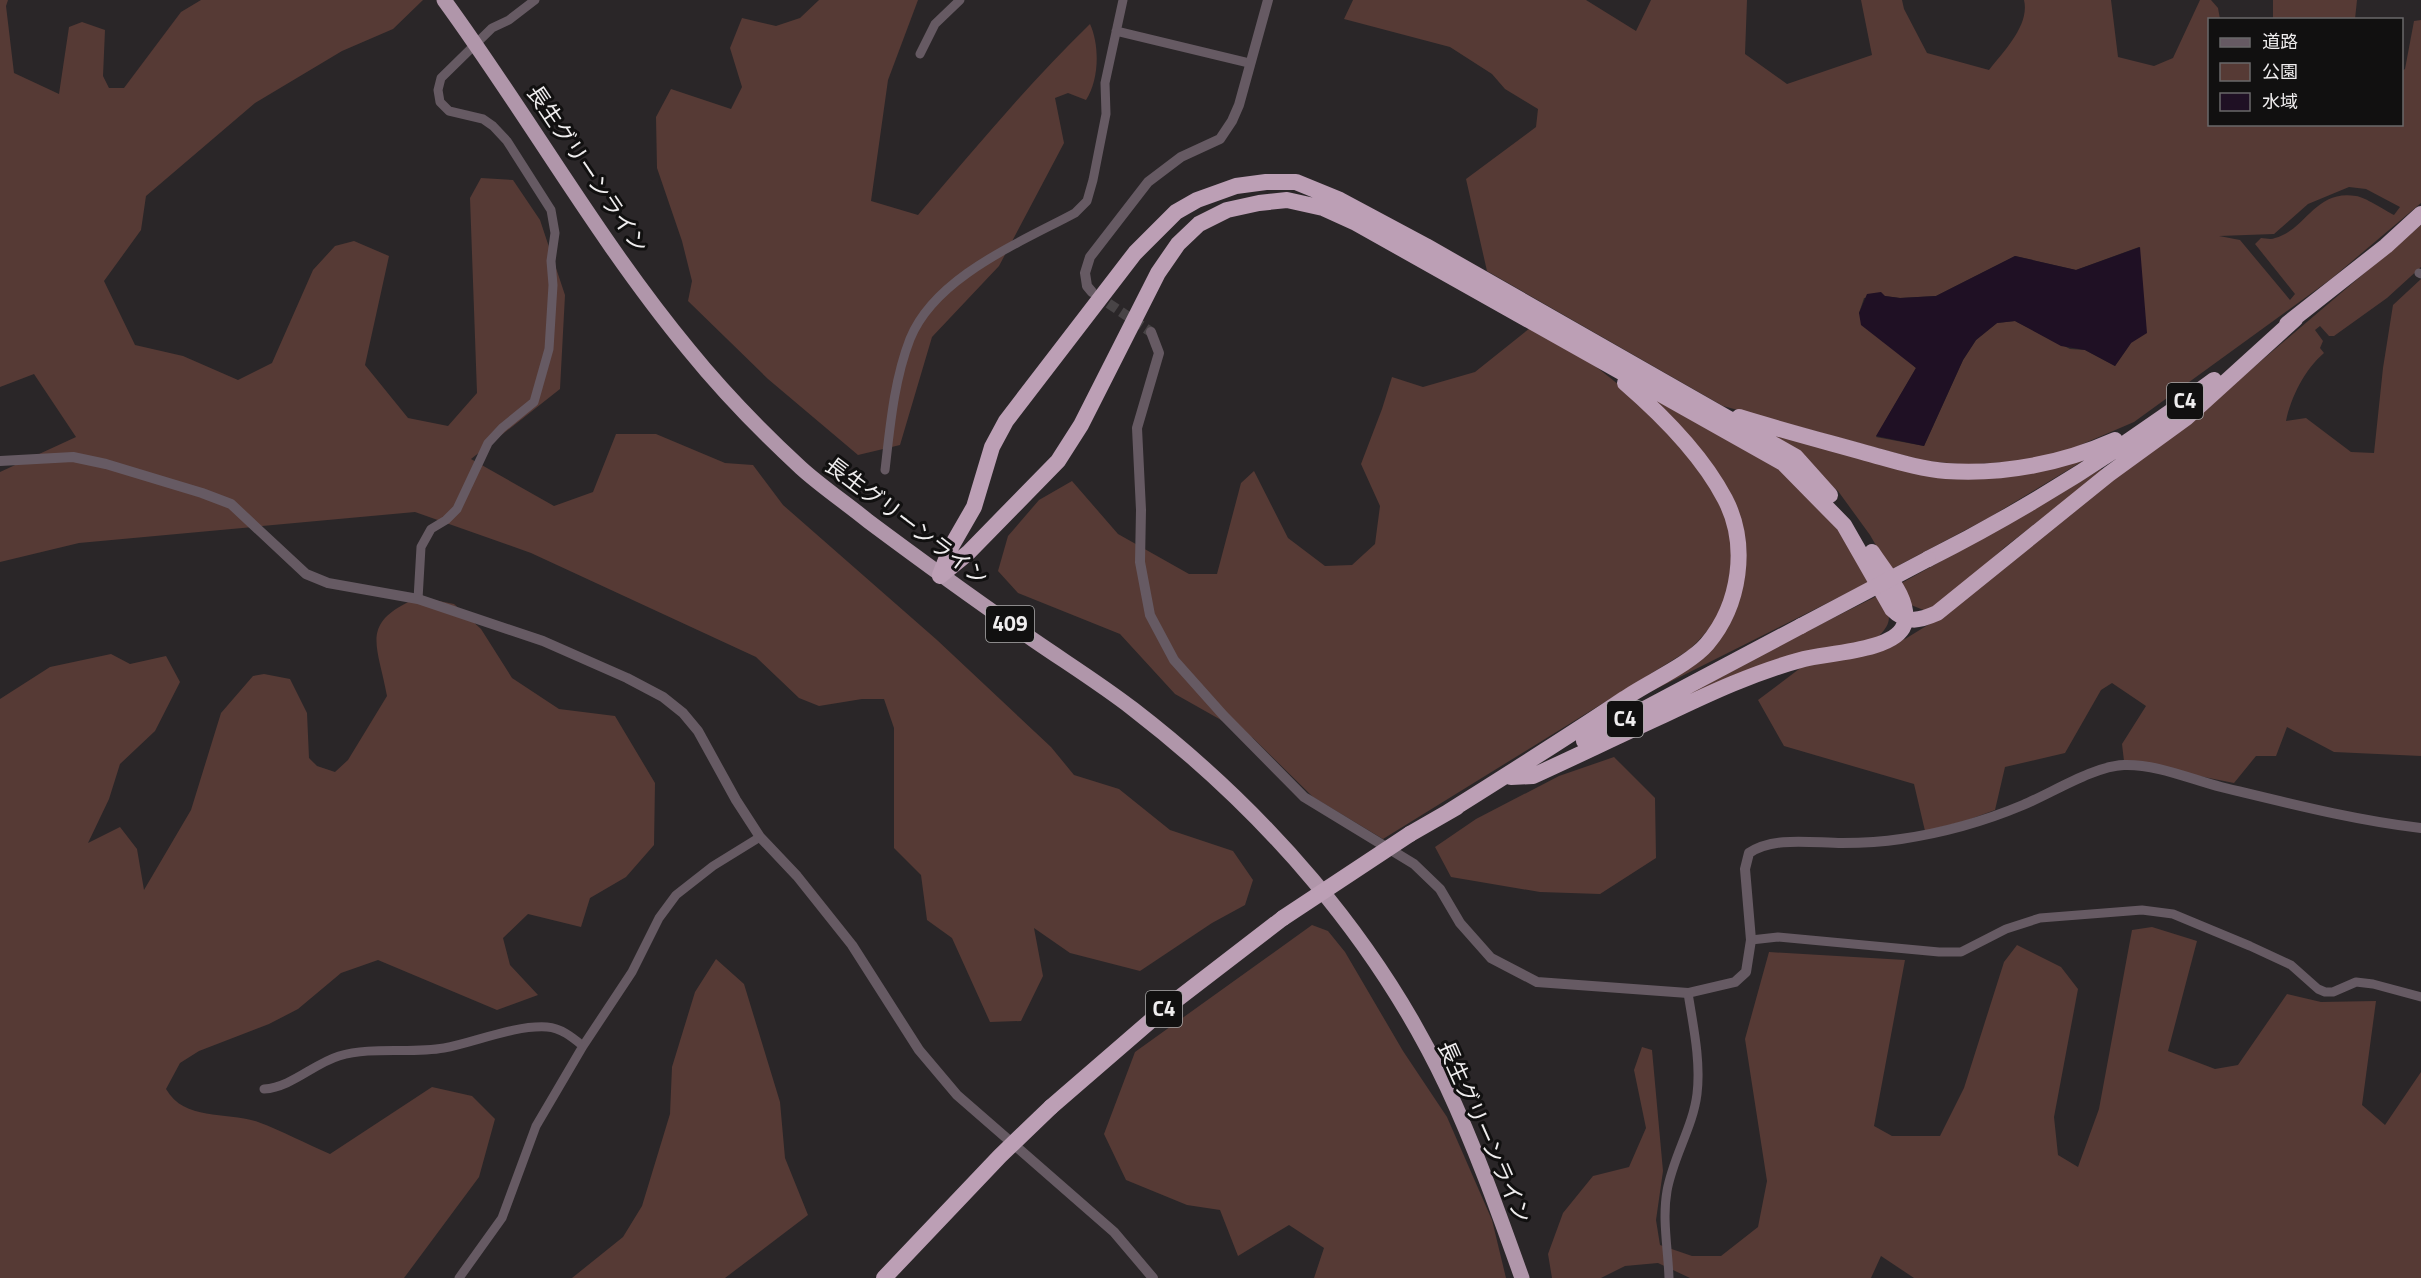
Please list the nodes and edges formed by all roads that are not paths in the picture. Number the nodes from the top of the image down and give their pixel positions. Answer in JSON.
{"nodes":[{"id":1,"x":444,"y":0,"type":"edge"},
{"id":2,"x":535,"y":0,"type":"edge"},
{"id":3,"x":960,"y":0,"type":"edge"},
{"id":4,"x":1123,"y":0,"type":"edge"},
{"id":5,"x":1268,"y":0,"type":"edge"},
{"id":6,"x":1116,"y":31,"type":"junction"},
{"id":7,"x":476,"y":43,"type":"junction"},
{"id":8,"x":920,"y":54,"type":"dead end"},
{"id":9,"x":1248,"y":63,"type":"junction"},
{"id":10,"x":2421,"y":214,"type":"edge"},
{"id":11,"x":1092,"y":292,"type":"dead end"},
{"id":12,"x":2295,"y":319,"type":"junction"},
{"id":13,"x":1151,"y":332,"type":"tunnel mouth"},
{"id":14,"x":1594,"y":357,"type":"junction"},
{"id":15,"x":2184,"y":403,"type":"junction"},
{"id":16,"x":1712,"y":408,"type":"junction"},
{"id":17,"x":0,"y":461,"type":"edge"},
{"id":18,"x":885,"y":470,"type":"dead end"},
{"id":19,"x":940,"y":576,"type":"junction"},
{"id":20,"x":418,"y":600,"type":"junction"},
{"id":21,"x":1904,"y":618,"type":"junction"},
{"id":22,"x":1511,"y":777,"type":"junction"},
{"id":23,"x":1448,"y":812,"type":"junction"},
{"id":24,"x":2421,"y":828,"type":"edge"},
{"id":25,"x":760,"y":837,"type":"junction"},
{"id":26,"x":1750,"y":940,"type":"junction"},
{"id":27,"x":1688,"y":993,"type":"junction"},
{"id":28,"x":2421,"y":997,"type":"edge"},
{"id":29,"x":583,"y":1046,"type":"junction"},
{"id":30,"x":264,"y":1089,"type":"dead end"},
{"id":31,"x":459,"y":1278,"type":"edge"},
{"id":32,"x":885,"y":1278,"type":"edge"},
{"id":33,"x":1153,"y":1278,"type":"edge"},
{"id":34,"x":1522,"y":1278,"type":"edge"},
{"id":35,"x":1669,"y":1278,"type":"edge"}],
"edges":[{"from":1,"to":7,"type":"highway","name":"長生グリーンライン","number":"409"},
{"from":2,"to":7,"type":"street"},
{"from":3,"to":8,"type":"street"},
{"from":4,"to":6,"type":"street"},
{"from":5,"to":9,"type":"street"},
{"from":6,"to":9,"type":"street"},
{"from":6,"to":18,"type":"street"},
{"from":7,"to":19,"type":"highway","name":"長生グリーンライン","number":"409"},
{"from":7,"to":20,"type":"street"},
{"from":9,"to":11,"type":"street"},
{"from":10,"to":12,"type":"highway","number":"C4"},
{"from":12,"to":15,"type":"highway","number":"C4"},
{"from":12,"to":21,"type":"highway"},
{"from":13,"to":27,"type":"street"},
{"from":14,"to":19,"type":"highway"},
{"from":14,"to":21,"type":"highway"},
{"from":14,"to":23,"type":"highway"},
{"from":15,"to":16,"type":"highway"},
{"from":15,"to":22,"type":"highway","number":"C4","bridge":true},
{"from":16,"to":19,"type":"highway"},
{"from":16,"to":21,"type":"highway"},
{"from":17,"to":20,"type":"street"},
{"from":19,"to":34,"type":"highway","name":"長生グリーンライン","number":"409"},
{"from":20,"to":25,"type":"street"},
{"from":21,"to":22,"type":"highway"},
{"from":22,"to":23,"type":"highway","number":"C4"},
{"from":23,"to":32,"type":"highway","number":"C4","bridge":true},
{"from":24,"to":26,"type":"street"},
{"from":25,"to":29,"type":"street"},
{"from":25,"to":33,"type":"street"},
{"from":26,"to":27,"type":"street"},
{"from":26,"to":28,"type":"street"},
{"from":27,"to":35,"type":"street"},
{"from":29,"to":30,"type":"street"},
{"from":29,"to":31,"type":"street"}]}
